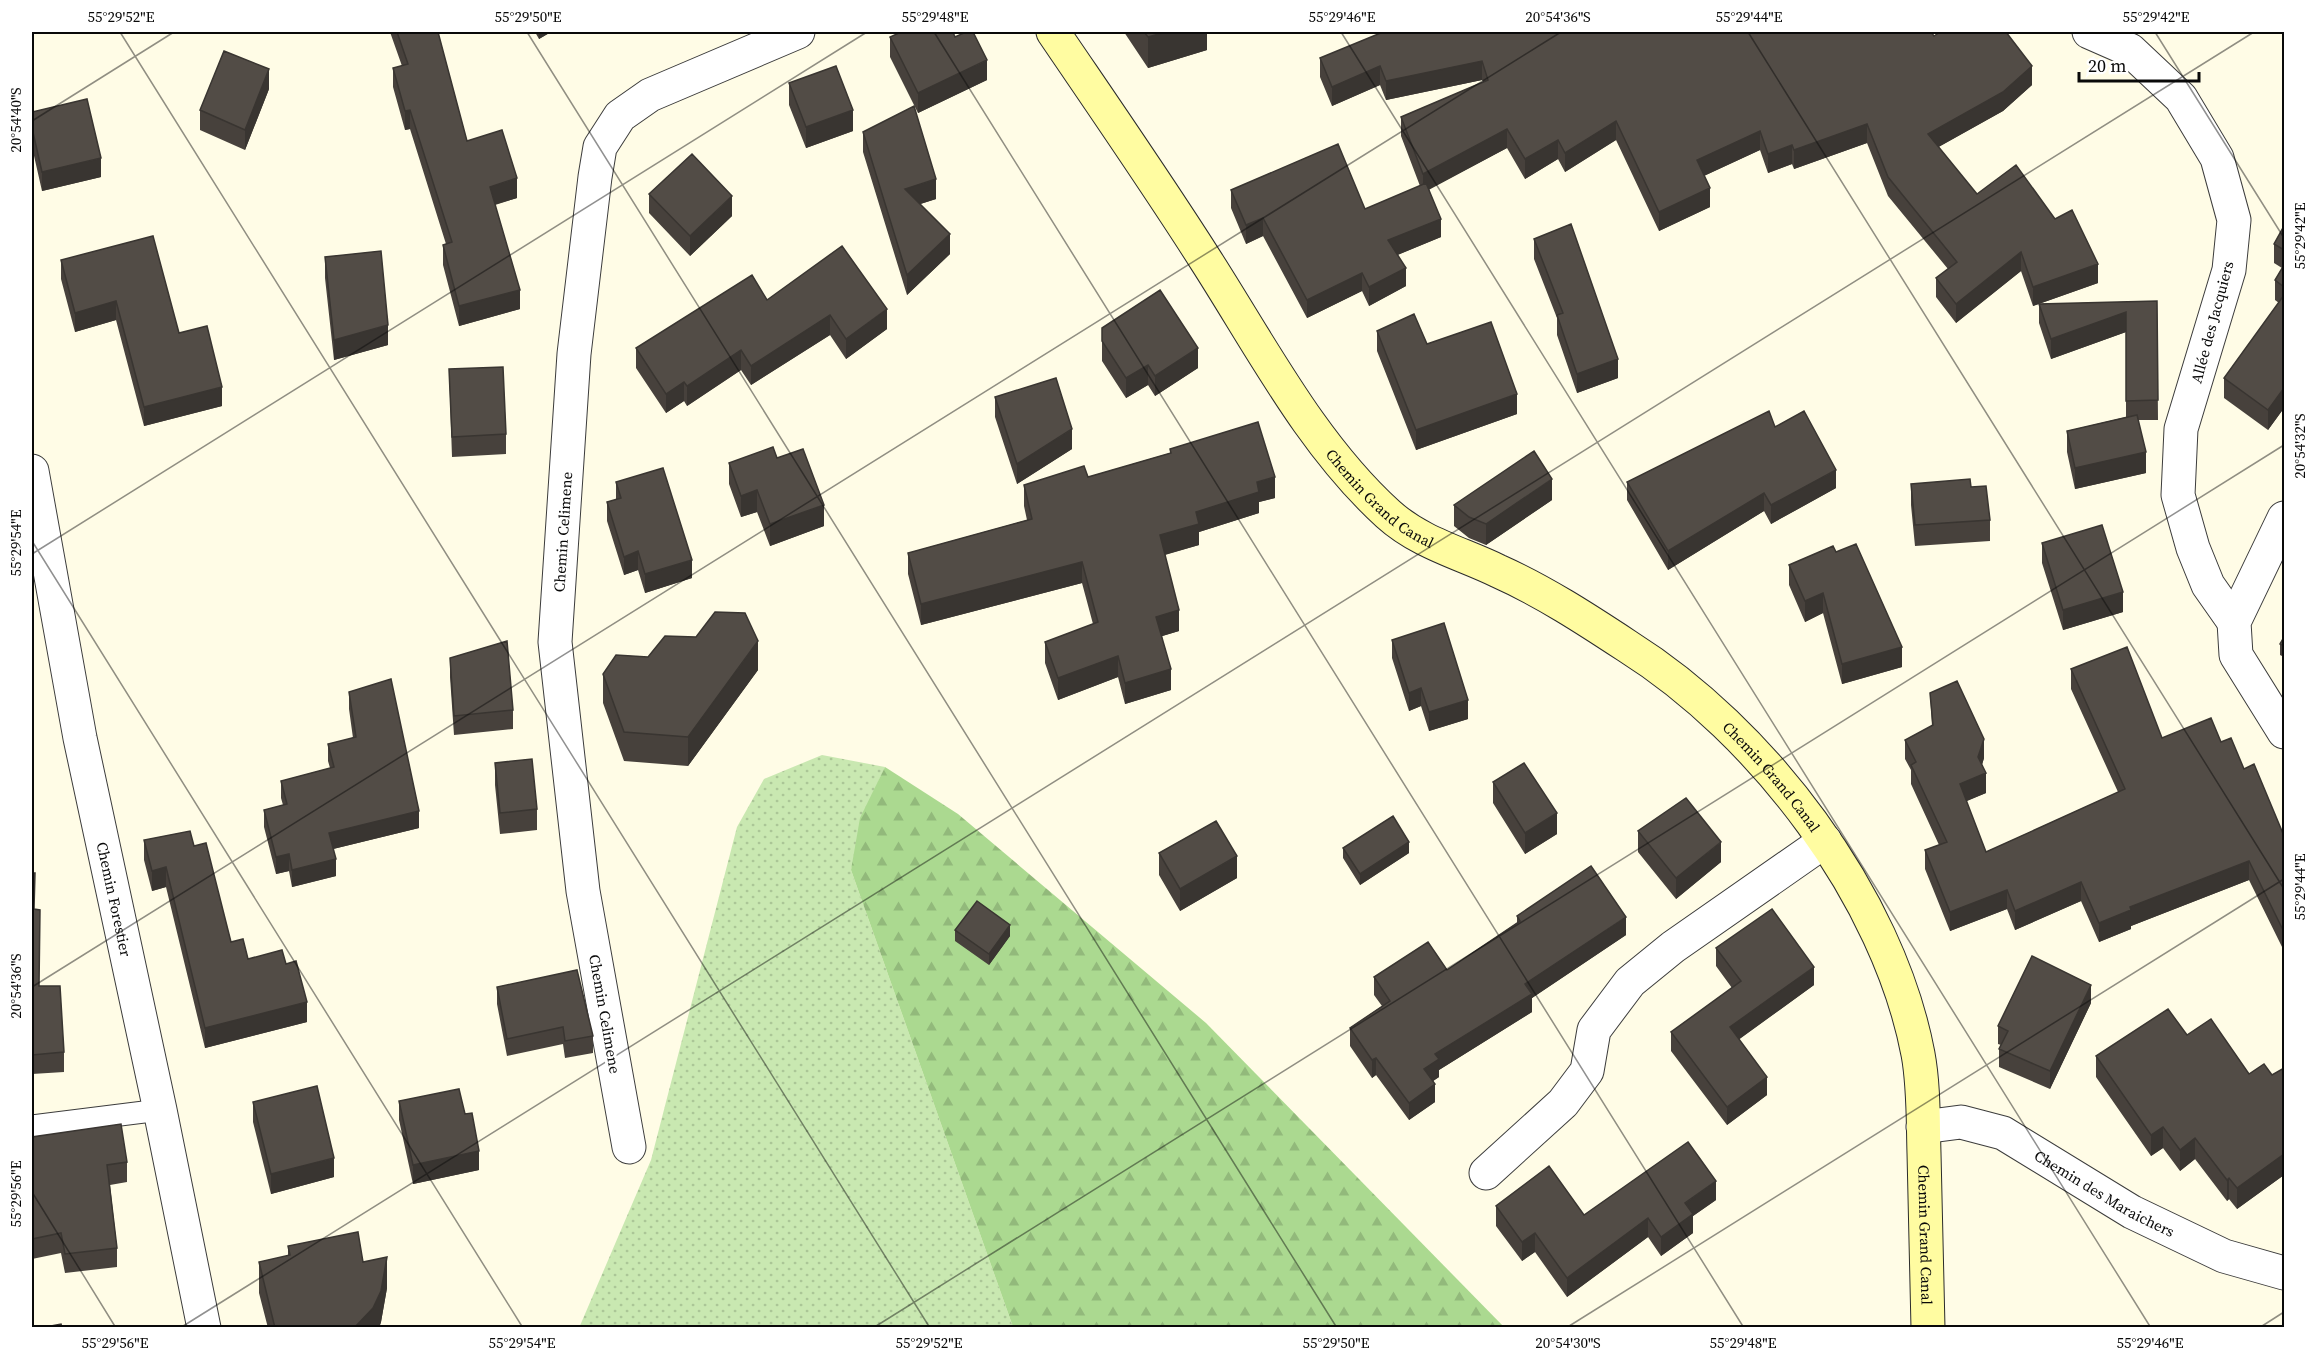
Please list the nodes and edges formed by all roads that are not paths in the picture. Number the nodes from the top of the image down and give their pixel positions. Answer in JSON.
{"nodes":[{"id":1,"x":798,"y":32,"type":"edge"},
{"id":2,"x":1053,"y":32,"type":"edge"},
{"id":3,"x":2089,"y":32,"type":"edge"},
{"id":4,"x":32,"y":471,"type":"edge"},
{"id":5,"x":2284,"y":518,"type":"edge"},
{"id":6,"x":2234,"y":622,"type":"junction"},
{"id":7,"x":2284,"y":732,"type":"edge"},
{"id":8,"x":1826,"y":841,"type":"junction"},
{"id":9,"x":160,"y":1110,"type":"junction"},
{"id":10,"x":32,"y":1126,"type":"edge"},
{"id":11,"x":1923,"y":1127,"type":"junction"},
{"id":12,"x":630,"y":1147,"type":"dead end"},
{"id":13,"x":1486,"y":1173,"type":"dead end"},
{"id":14,"x":2284,"y":1273,"type":"edge"},
{"id":15,"x":204,"y":1328,"type":"edge"},
{"id":16,"x":1928,"y":1328,"type":"edge"}],
"edges":[{"from":1,"to":12,"type":"street","name":"Chemin Celimene"},
{"from":2,"to":8,"type":"street","name":"Chemin Grand Canal"},
{"from":3,"to":6,"type":"street","name":"Allée des Jacquiers"},
{"from":4,"to":9,"type":"street","name":"Chemin Forestier"},
{"from":5,"to":6,"type":"street"},
{"from":6,"to":7,"type":"street"},
{"from":8,"to":11,"type":"street","name":"Chemin Grand Canal"},
{"from":8,"to":13,"type":"street","name":"Chemin Grand Canal"},
{"from":9,"to":10,"type":"lane"},
{"from":9,"to":15,"type":"street","name":"Chemin Forestier"},
{"from":11,"to":14,"type":"street","name":"Chemin des Maraichers"},
{"from":11,"to":16,"type":"street","name":"Chemin Grand Canal"}]}
